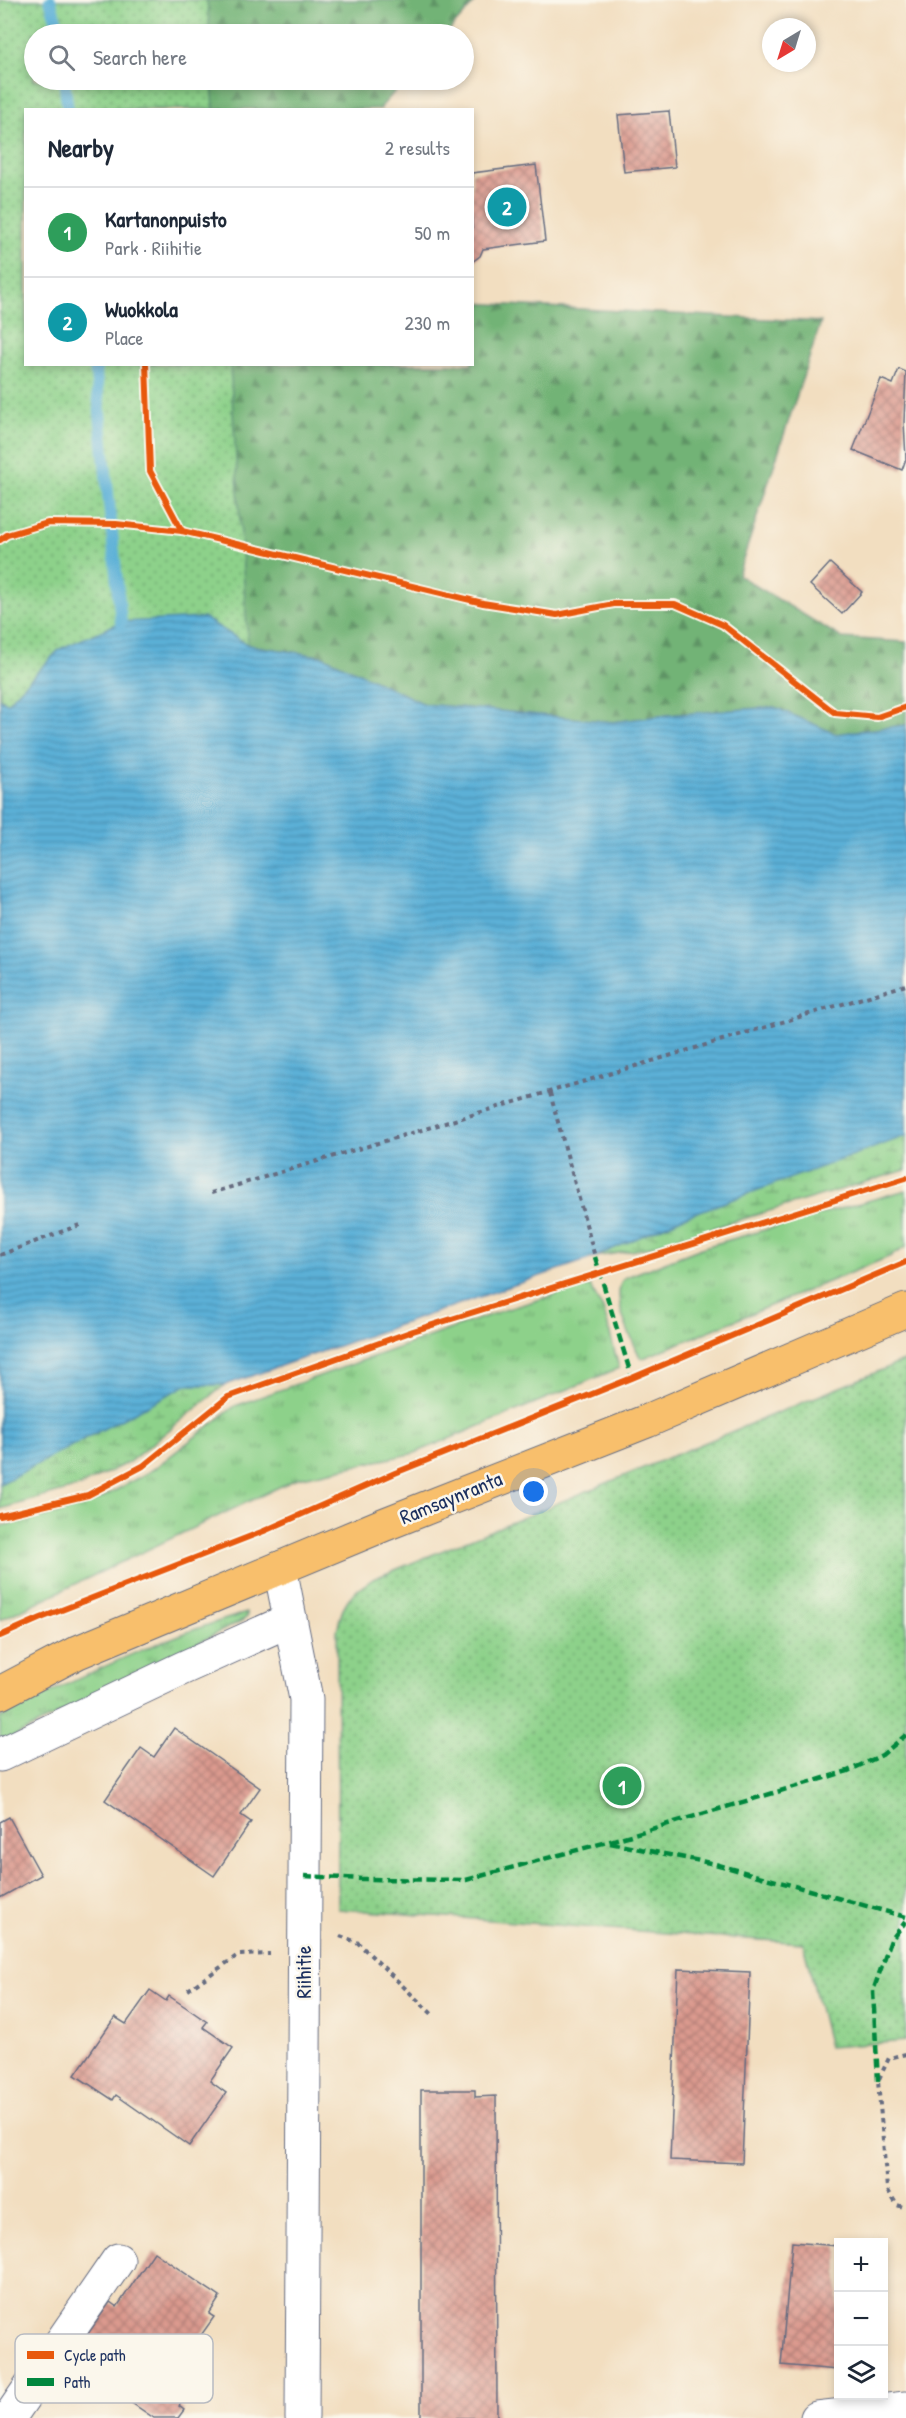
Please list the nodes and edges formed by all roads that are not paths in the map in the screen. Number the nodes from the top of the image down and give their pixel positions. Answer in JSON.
{"nodes":[{"id":1,"x":906,"y":1310,"type":"edge"},
{"id":2,"x":280,"y":1568,"type":"junction"},
{"id":3,"x":290,"y":1620,"type":"junction"},
{"id":4,"x":0,"y":1693,"type":"edge"},
{"id":5,"x":0,"y":1755,"type":"edge"},
{"id":6,"x":118,"y":2260,"type":"dead end"},
{"id":7,"x":67,"y":2334,"type":"edge"},
{"id":8,"x":19,"y":2403,"type":"edge"},
{"id":9,"x":906,"y":2408,"type":"edge"},
{"id":10,"x":11,"y":2418,"type":"edge"},
{"id":11,"x":302,"y":2418,"type":"edge"},
{"id":12,"x":817,"y":2418,"type":"edge"}],
"edges":[{"from":1,"to":2,"type":"main road","name":"Ramsaynranta"},
{"from":2,"to":3,"type":"street","name":"Riihitie"},
{"from":2,"to":4,"type":"main road","name":"Ramsaynranta"},
{"from":3,"to":5,"type":"street"},
{"from":3,"to":11,"type":"street","name":"Riihitie"},
{"from":6,"to":7,"type":"street"},
{"from":8,"to":10,"type":"street"},
{"from":9,"to":12,"type":"street"}]}
